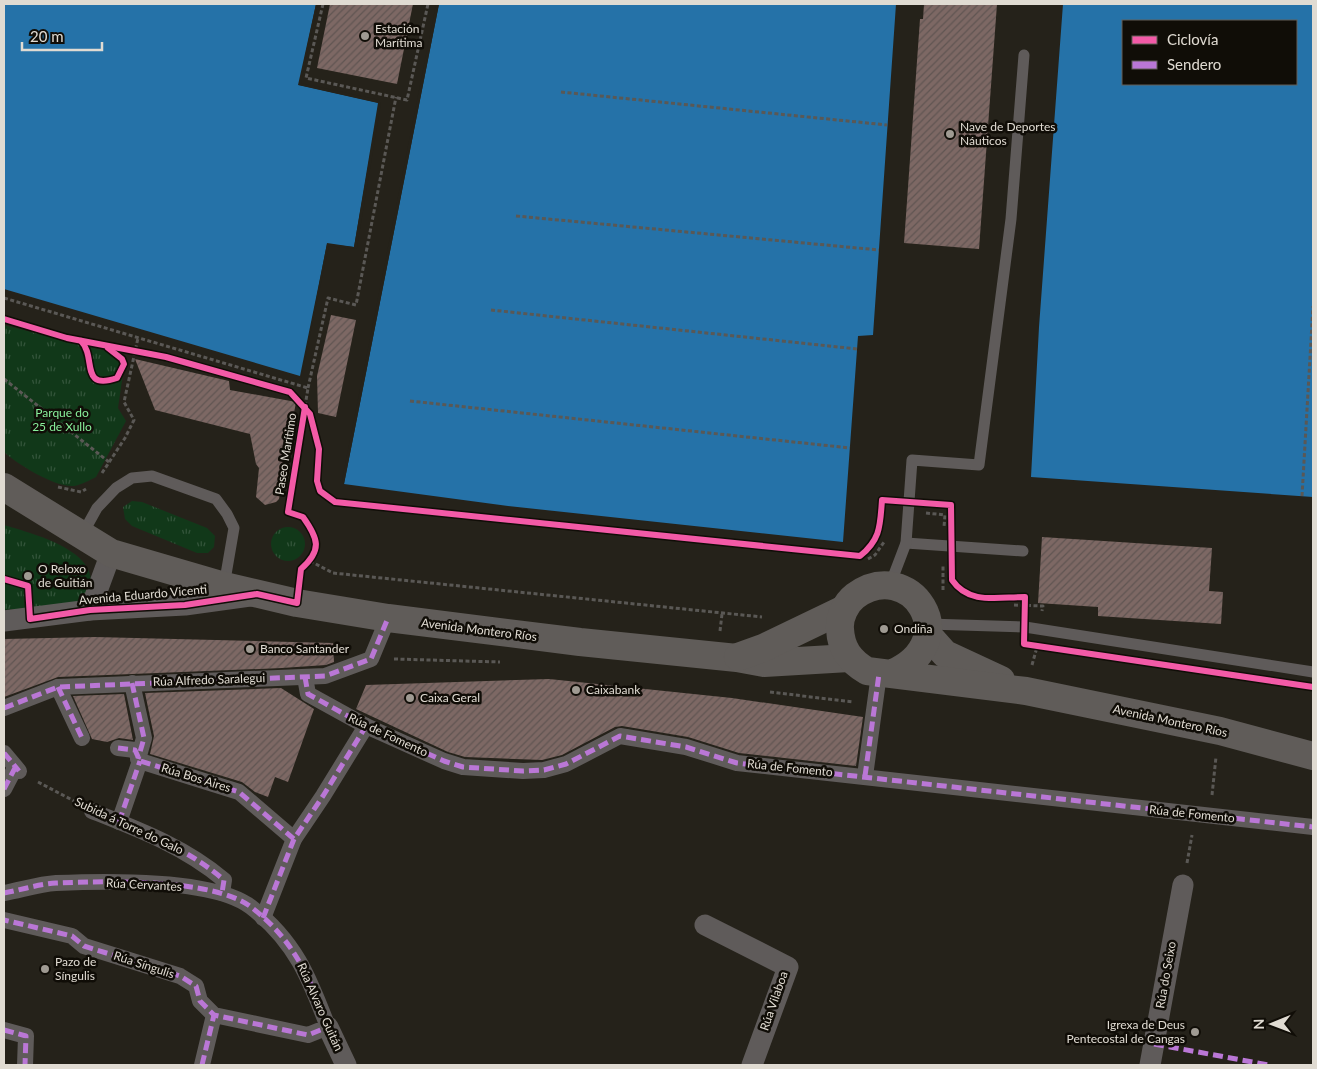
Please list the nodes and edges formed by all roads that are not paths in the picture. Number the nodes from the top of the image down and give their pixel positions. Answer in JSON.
{"nodes":[{"id":1,"x":1024,"y":55,"type":"dead end"},
{"id":2,"x":4,"y":487,"type":"edge"},
{"id":3,"x":82,"y":537,"type":"junction"},
{"id":4,"x":906,"y":543,"type":"junction"},
{"id":5,"x":1023,"y":551,"type":"dead end"},
{"id":6,"x":111,"y":553,"type":"junction"},
{"id":7,"x":890,"y":585,"type":"junction"},
{"id":8,"x":224,"y":586,"type":"junction"},
{"id":9,"x":258,"y":594,"type":"junction"},
{"id":10,"x":844,"y":609,"type":"junction"},
{"id":11,"x":90,"y":610,"type":"junction"},
{"id":12,"x":388,"y":618,"type":"junction"},
{"id":13,"x":4,"y":621,"type":"edge"},
{"id":14,"x":928,"y":630,"type":"junction"},
{"id":15,"x":737,"y":658,"type":"junction"},
{"id":16,"x":849,"y":658,"type":"junction"},
{"id":17,"x":1313,"y":672,"type":"edge"},
{"id":18,"x":886,"y":674,"type":"junction"},
{"id":19,"x":305,"y":677,"type":"junction"},
{"id":20,"x":132,"y":683,"type":"junction"},
{"id":21,"x":58,"y":687,"type":"junction"},
{"id":22,"x":1026,"y":691,"type":"junction"},
{"id":23,"x":4,"y":708,"type":"edge"},
{"id":24,"x":366,"y":726,"type":"junction"},
{"id":25,"x":82,"y":738,"type":"dead end"},
{"id":26,"x":118,"y":748,"type":"dead end"},
{"id":27,"x":4,"y":753,"type":"edge"},
{"id":28,"x":1313,"y":756,"type":"edge"},
{"id":29,"x":139,"y":760,"type":"junction"},
{"id":30,"x":865,"y":776,"type":"junction"},
{"id":31,"x":4,"y":790,"type":"edge"},
{"id":32,"x":92,"y":812,"type":"road end"},
{"id":33,"x":119,"y":822,"type":"junction"},
{"id":34,"x":1313,"y":827,"type":"edge"},
{"id":35,"x":294,"y":839,"type":"junction"},
{"id":36,"x":1183,"y":885,"type":"road end"},
{"id":37,"x":4,"y":893,"type":"edge"},
{"id":38,"x":222,"y":893,"type":"junction"},
{"id":39,"x":4,"y":920,"type":"edge"},
{"id":40,"x":268,"y":923,"type":"junction"},
{"id":41,"x":705,"y":925,"type":"dead end"},
{"id":42,"x":214,"y":1014,"type":"junction"},
{"id":43,"x":328,"y":1027,"type":"junction"},
{"id":44,"x":4,"y":1030,"type":"edge"},
{"id":45,"x":25,"y":1065,"type":"edge"},
{"id":46,"x":202,"y":1065,"type":"edge"},
{"id":47,"x":346,"y":1065,"type":"edge"},
{"id":48,"x":752,"y":1065,"type":"edge"},
{"id":49,"x":1150,"y":1065,"type":"edge"}],
"edges":[{"from":1,"to":4,"type":"lane"},
{"from":2,"to":3,"type":"main road","name":"Avenida Montero Ríos"},
{"from":3,"to":6,"type":"main road","name":"Avenida Montero Ríos"},
{"from":3,"to":8,"type":"lane"},
{"from":4,"to":5,"type":"lane"},
{"from":4,"to":7,"type":"lane"},
{"from":6,"to":8,"type":"main road","name":"Avenida Montero Ríos"},
{"from":6,"to":11,"type":"street","name":"Avenida Eduardo Vicenti"},
{"from":7,"to":10,"type":"main road"},
{"from":7,"to":14,"type":"main road"},
{"from":8,"to":9,"type":"main road","name":"Avenida Montero Ríos"},
{"from":9,"to":11,"type":"street","name":"Avenida Eduardo Vicenti"},
{"from":9,"to":12,"type":"main road","name":"Avenida Montero Ríos"},
{"from":10,"to":15,"type":"main road"},
{"from":10,"to":16,"type":"main road"},
{"from":11,"to":13,"type":"street","name":"Avenida Eduardo Vicenti"},
{"from":12,"to":15,"type":"main road","name":"Avenida Montero Ríos"},
{"from":12,"to":19,"type":"street","name":"Rúa Alfredo Saralegui"},
{"from":14,"to":17,"type":"lane"},
{"from":14,"to":18,"type":"main road"},
{"from":14,"to":22,"type":"main road"},
{"from":15,"to":16,"type":"main road","name":"Avenida Montero Ríos"},
{"from":16,"to":18,"type":"main road"},
{"from":18,"to":22,"type":"main road"},
{"from":18,"to":30,"type":"street"},
{"from":19,"to":20,"type":"street","name":"Rúa Alfredo Saralegui"},
{"from":19,"to":24,"type":"street","name":"Rúa de Fomento"},
{"from":20,"to":21,"type":"street","name":"Rúa Alfredo Saralegui"},
{"from":20,"to":29,"type":"street"},
{"from":21,"to":23,"type":"street","name":"Rúa Alfredo Saralegui"},
{"from":21,"to":25,"type":"street"},
{"from":22,"to":28,"type":"main road","name":"Avenida Montero Ríos"},
{"from":24,"to":30,"type":"street","name":"Rúa de Fomento"},
{"from":24,"to":35,"type":"street"},
{"from":26,"to":29,"type":"street","name":"Rúa Bos Aires"},
{"from":27,"to":31,"type":"street"},
{"from":29,"to":33,"type":"street"},
{"from":29,"to":35,"type":"street","name":"Rúa Bos Aires"},
{"from":30,"to":34,"type":"street","name":"Rúa de Fomento"},
{"from":32,"to":33,"type":"street","name":"Subida á Torre do Galo"},
{"from":33,"to":38,"type":"street","name":"Subida á Torre do Galo"},
{"from":35,"to":40,"type":"street"},
{"from":36,"to":49,"type":"street","name":"Rúa do Seixo"},
{"from":37,"to":38,"type":"street","name":"Rúa Cervantes"},
{"from":38,"to":40,"type":"street","name":"Rúa Cervantes"},
{"from":39,"to":42,"type":"street","name":"Rúa Síngulis"},
{"from":40,"to":43,"type":"street","name":"Rúa Alvaro Guitán"},
{"from":41,"to":48,"type":"street","name":"Rúa Vilaboa"},
{"from":42,"to":43,"type":"street"},
{"from":42,"to":46,"type":"street"},
{"from":43,"to":47,"type":"street","name":"Rúa Alvaro Guitán"},
{"from":44,"to":45,"type":"street"}]}
